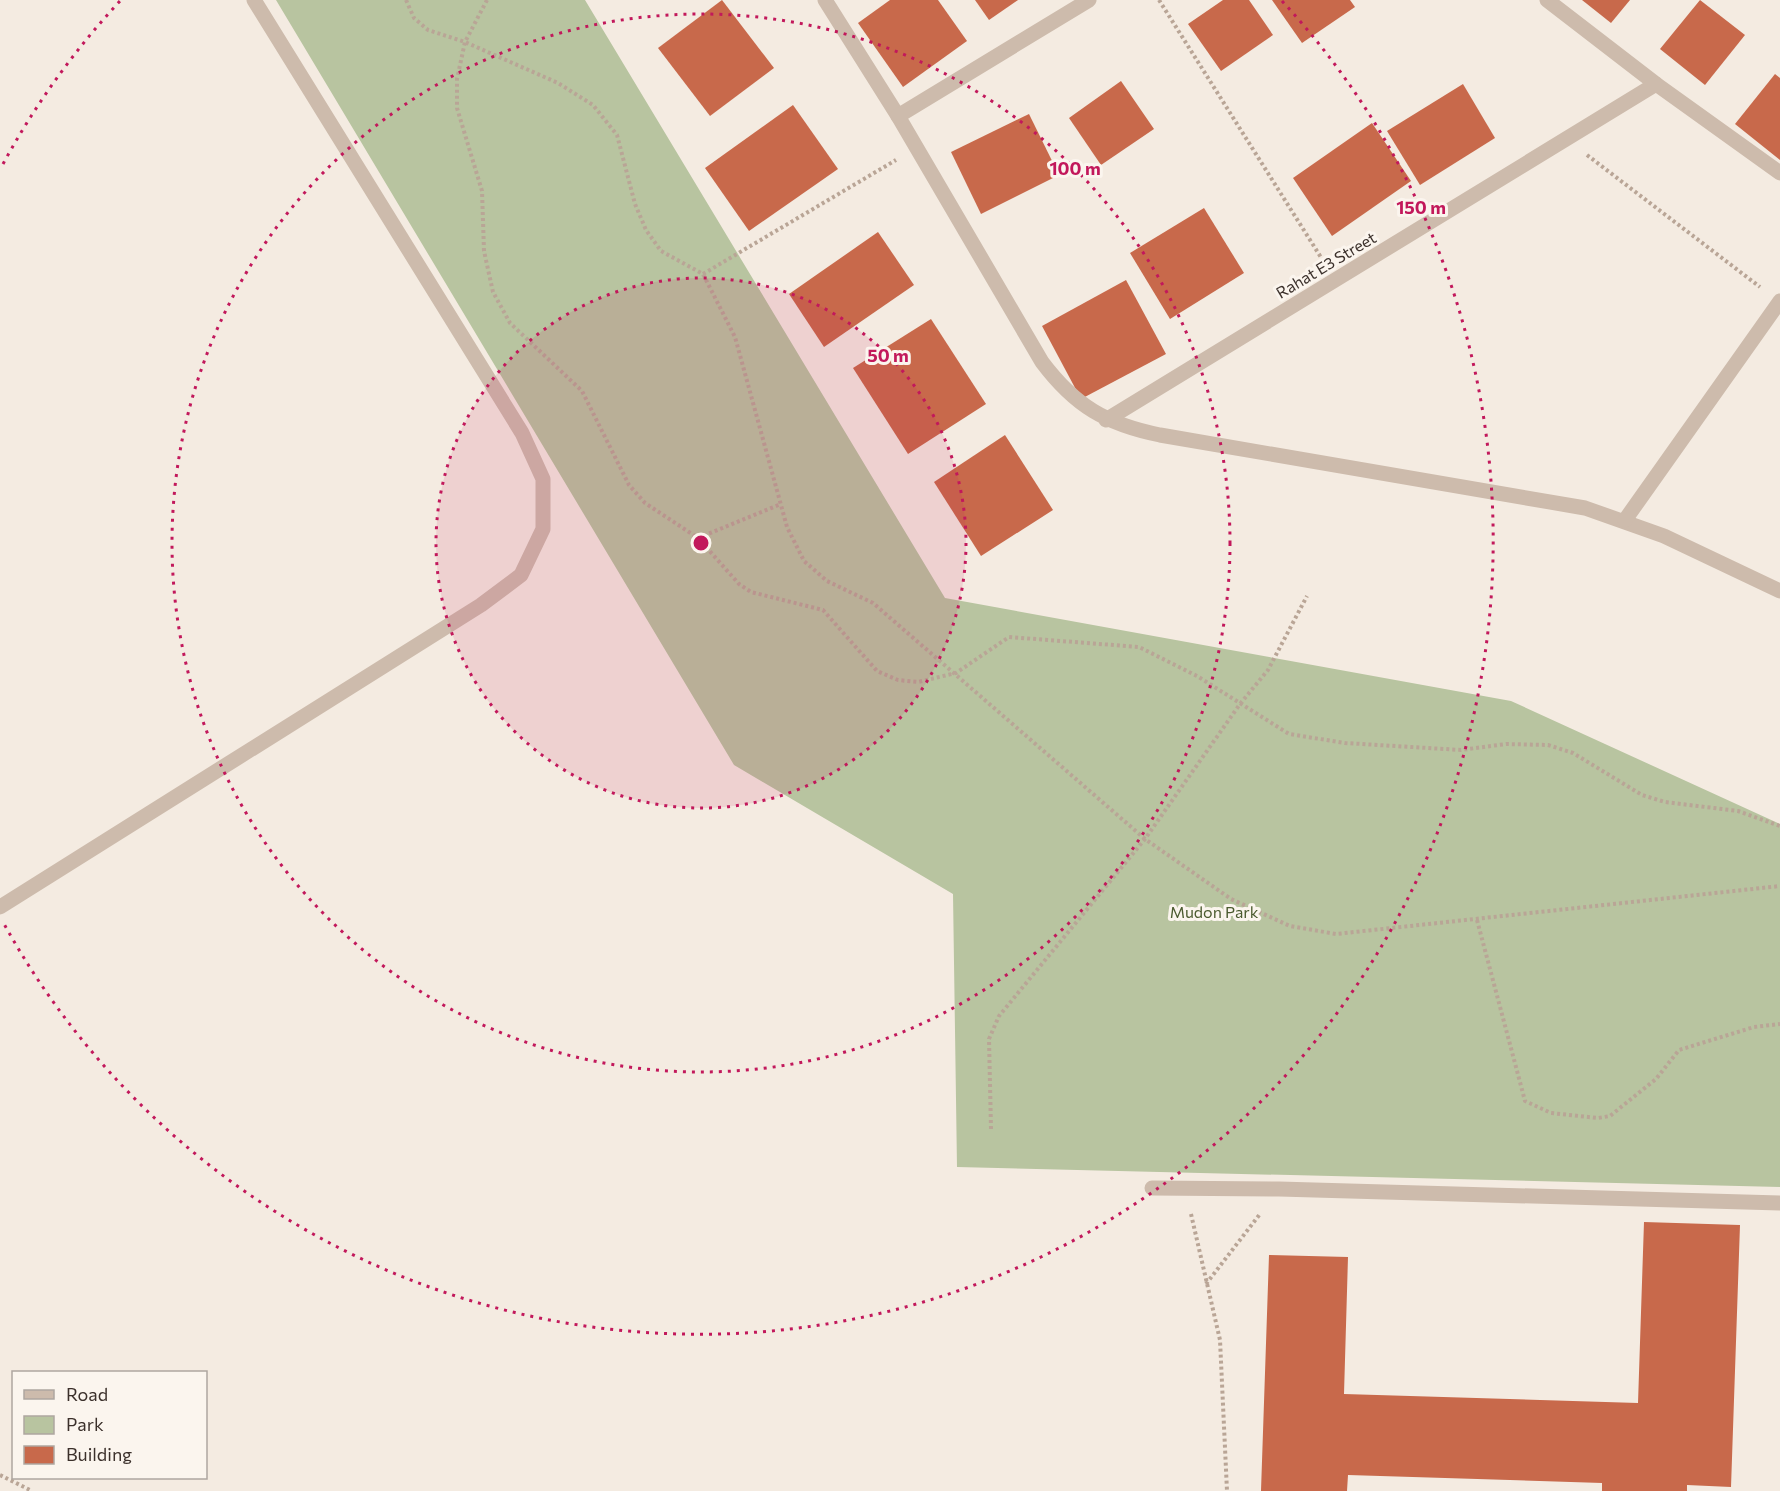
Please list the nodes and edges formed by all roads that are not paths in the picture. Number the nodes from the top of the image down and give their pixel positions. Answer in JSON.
{"nodes":[{"id":1,"x":254,"y":0,"type":"edge"},
{"id":2,"x":825,"y":0,"type":"edge"},
{"id":3,"x":1089,"y":0,"type":"edge"},
{"id":4,"x":1547,"y":0,"type":"edge"},
{"id":5,"x":1656,"y":84,"type":"junction"},
{"id":6,"x":898,"y":116,"type":"junction"},
{"id":7,"x":1780,"y":173,"type":"edge"},
{"id":8,"x":1780,"y":302,"type":"edge"},
{"id":9,"x":1106,"y":420,"type":"junction"},
{"id":10,"x":1625,"y":520,"type":"junction"},
{"id":11,"x":1780,"y":591,"type":"edge"},
{"id":12,"x":0,"y":907,"type":"edge"},
{"id":13,"x":1152,"y":1188,"type":"dead end"},
{"id":14,"x":1780,"y":1203,"type":"edge"}],
"edges":[{"from":1,"to":12,"type":"street"},
{"from":2,"to":6,"type":"street"},
{"from":3,"to":6,"type":"street"},
{"from":4,"to":5,"type":"street"},
{"from":5,"to":7,"type":"street"},
{"from":5,"to":9,"type":"street","name":"Rahat E3 Street"},
{"from":6,"to":9,"type":"street"},
{"from":8,"to":10,"type":"street"},
{"from":9,"to":10,"type":"street"},
{"from":10,"to":11,"type":"street"},
{"from":13,"to":14,"type":"street"}]}
